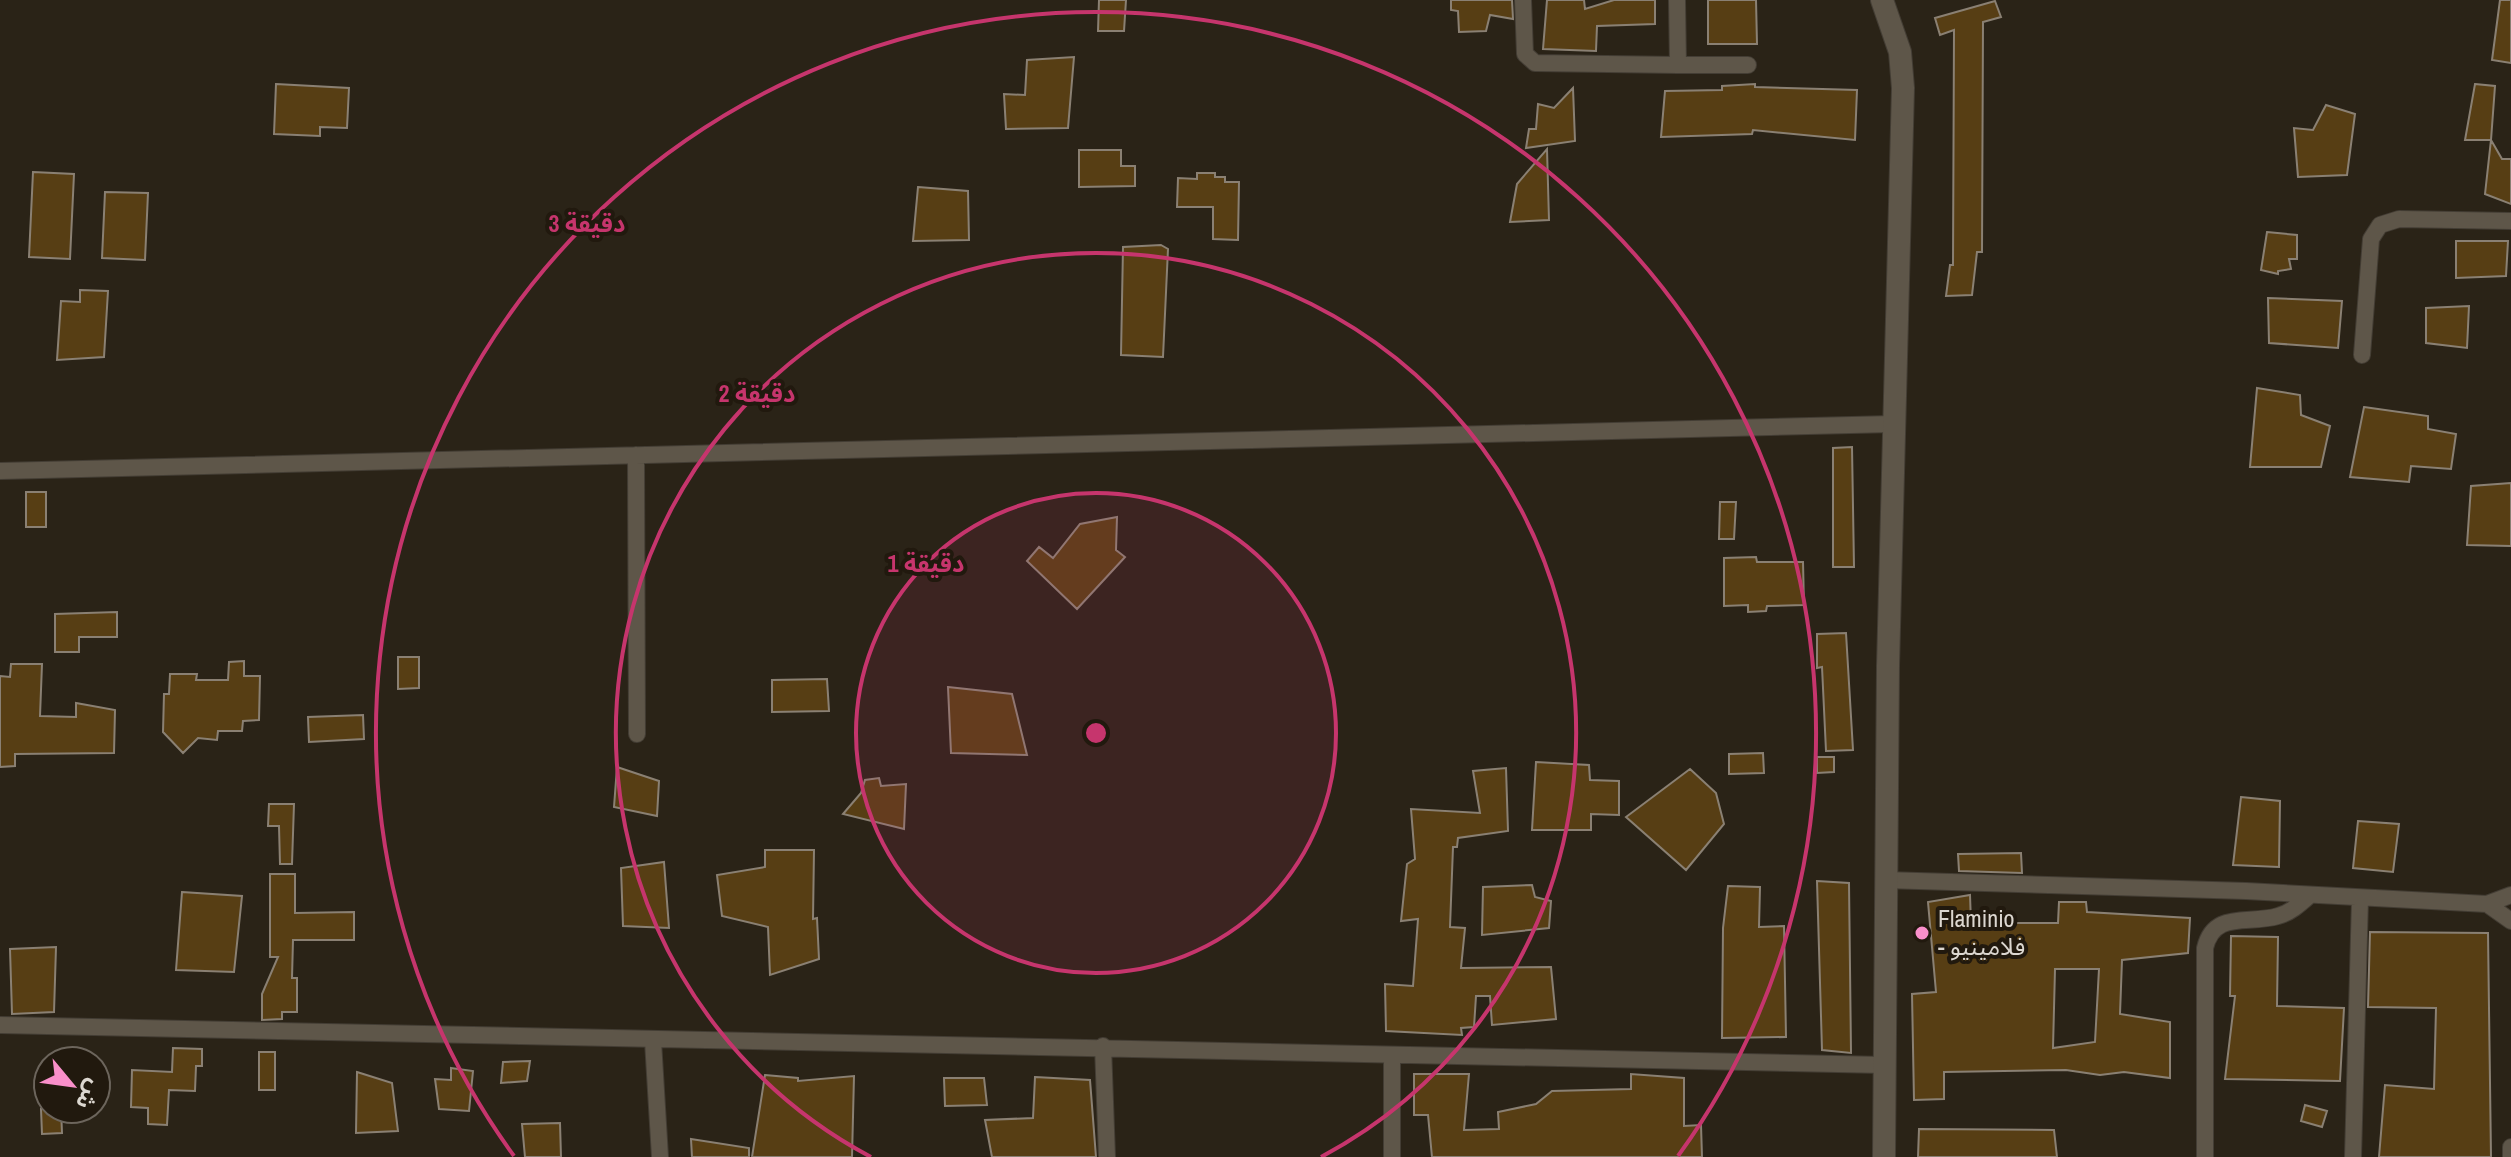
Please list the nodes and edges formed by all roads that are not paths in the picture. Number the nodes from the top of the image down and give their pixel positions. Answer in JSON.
{"nodes":[{"id":1,"x":1523,"y":0,"type":"edge"},
{"id":2,"x":1677,"y":0,"type":"edge"},
{"id":3,"x":1882,"y":0,"type":"edge"},
{"id":4,"x":1678,"y":65,"type":"junction"},
{"id":5,"x":1748,"y":65,"type":"dead end"},
{"id":6,"x":2511,"y":221,"type":"edge"},
{"id":7,"x":2362,"y":355,"type":"dead end"},
{"id":8,"x":1893,"y":424,"type":"junction"},
{"id":9,"x":636,"y":455,"type":"junction"},
{"id":10,"x":0,"y":471,"type":"edge"},
{"id":11,"x":637,"y":734,"type":"dead end"},
{"id":12,"x":1885,"y":880,"type":"junction"},
{"id":13,"x":2511,"y":895,"type":"edge"},
{"id":14,"x":2309,"y":896,"type":"junction"},
{"id":15,"x":2360,"y":899,"type":"junction"},
{"id":16,"x":2487,"y":904,"type":"junction"},
{"id":17,"x":2511,"y":921,"type":"edge"},
{"id":18,"x":0,"y":1025,"type":"edge"},
{"id":19,"x":653,"y":1041,"type":"junction"},
{"id":20,"x":1103,"y":1046,"type":"junction"},
{"id":21,"x":1392,"y":1055,"type":"junction"},
{"id":22,"x":1884,"y":1065,"type":"junction"},
{"id":23,"x":2511,"y":1147,"type":"edge"},
{"id":24,"x":660,"y":1157,"type":"edge"},
{"id":25,"x":1107,"y":1157,"type":"edge"},
{"id":26,"x":1392,"y":1157,"type":"edge"},
{"id":27,"x":1884,"y":1157,"type":"edge"},
{"id":28,"x":2205,"y":1157,"type":"edge"},
{"id":29,"x":2353,"y":1157,"type":"edge"},
{"id":30,"x":2511,"y":1157,"type":"edge"}],
"edges":[{"from":1,"to":4,"type":"street"},
{"from":2,"to":4,"type":"street"},
{"from":3,"to":8,"type":"street"},
{"from":4,"to":5,"type":"street"},
{"from":6,"to":7,"type":"street"},
{"from":8,"to":9,"type":"street"},
{"from":8,"to":12,"type":"street"},
{"from":9,"to":10,"type":"street"},
{"from":9,"to":11,"type":"street"},
{"from":12,"to":14,"type":"street"},
{"from":12,"to":22,"type":"street"},
{"from":13,"to":16,"type":"street"},
{"from":14,"to":15,"type":"street"},
{"from":14,"to":28,"type":"street"},
{"from":15,"to":16,"type":"street"},
{"from":15,"to":29,"type":"street"},
{"from":16,"to":17,"type":"street"},
{"from":18,"to":19,"type":"street"},
{"from":19,"to":20,"type":"street"},
{"from":19,"to":24,"type":"street"},
{"from":20,"to":21,"type":"street"},
{"from":20,"to":25,"type":"street"},
{"from":21,"to":22,"type":"street"},
{"from":21,"to":26,"type":"street"},
{"from":22,"to":27,"type":"street"},
{"from":23,"to":30,"type":"street"}]}
